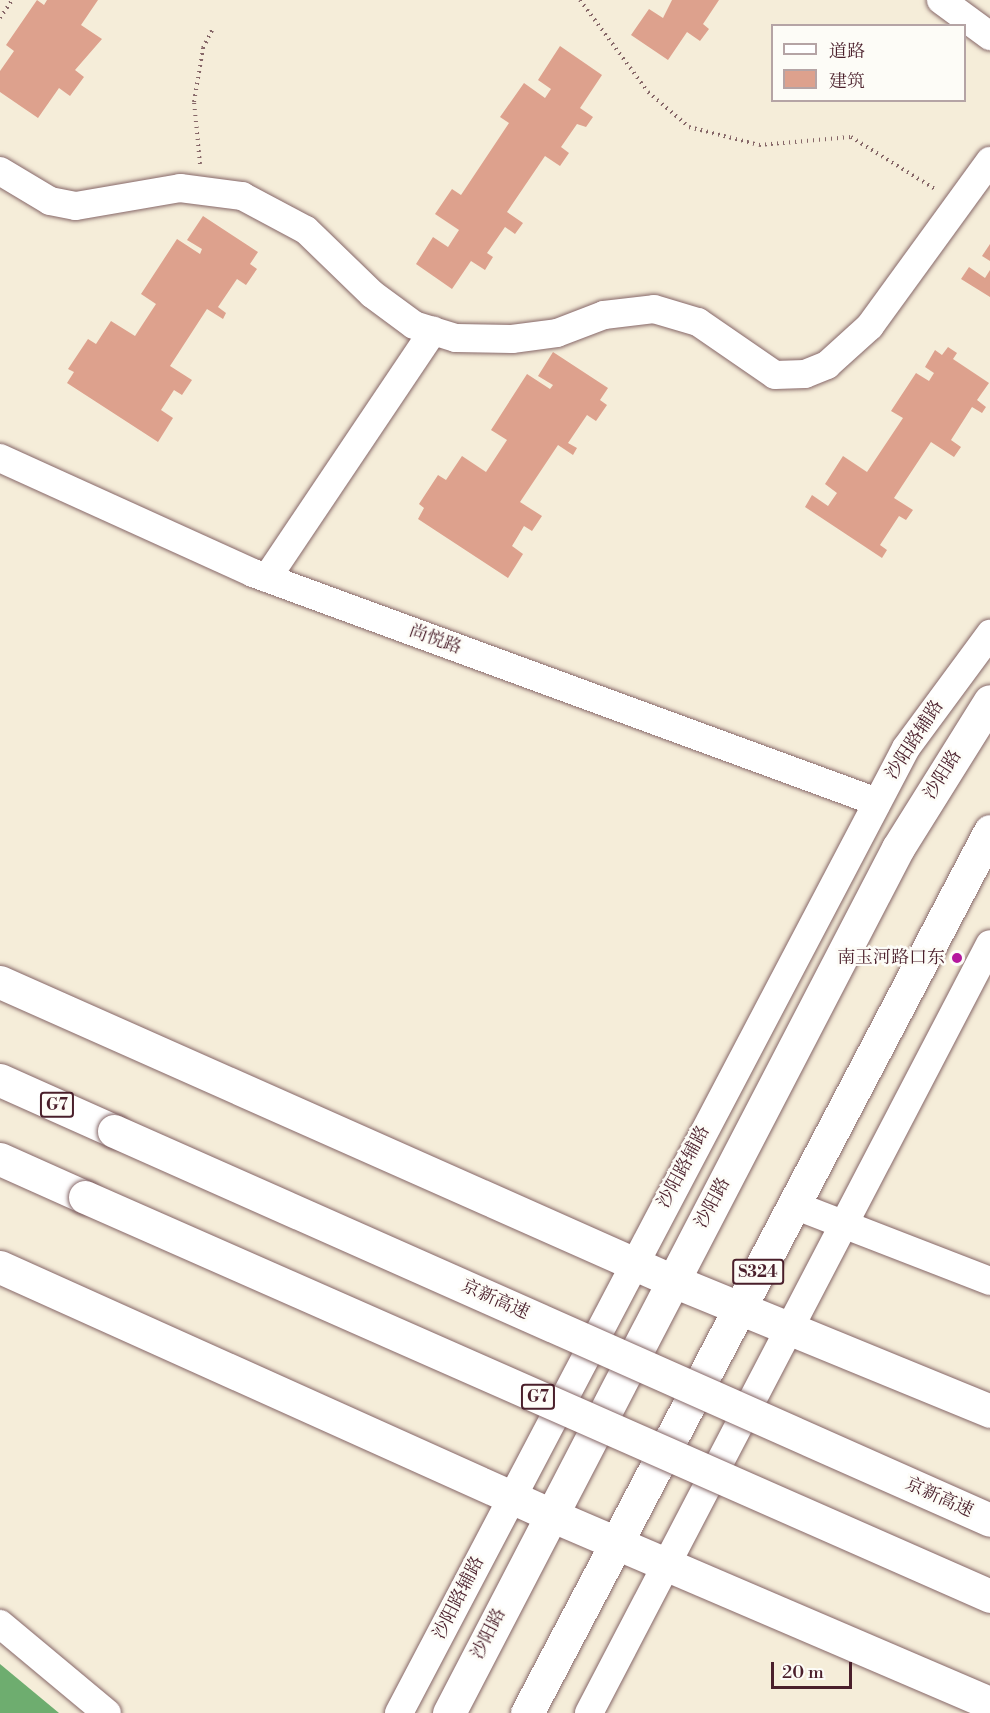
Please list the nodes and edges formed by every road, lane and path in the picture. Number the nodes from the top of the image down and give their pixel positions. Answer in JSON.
{"nodes":[{"id":1,"x":12,"y":0,"type":"edge"},
{"id":2,"x":580,"y":0,"type":"edge"},
{"id":3,"x":941,"y":0,"type":"edge"},
{"id":4,"x":0,"y":18,"type":"edge"},
{"id":5,"x":213,"y":28,"type":"dead end"},
{"id":6,"x":990,"y":36,"type":"edge"},
{"id":7,"x":990,"y":161,"type":"edge"},
{"id":8,"x":0,"y":171,"type":"edge"},
{"id":9,"x":203,"y":188,"type":"junction"},
{"id":10,"x":957,"y":205,"type":"junction"},
{"id":11,"x":433,"y":331,"type":"junction"},
{"id":12,"x":0,"y":458,"type":"edge"},
{"id":13,"x":267,"y":578,"type":"junction"},
{"id":14,"x":990,"y":634,"type":"edge"},
{"id":15,"x":990,"y":700,"type":"edge"},
{"id":16,"x":877,"y":802,"type":"junction"},
{"id":17,"x":990,"y":831,"type":"edge"},
{"id":18,"x":990,"y":944,"type":"edge"},
{"id":19,"x":0,"y":982,"type":"edge"},
{"id":20,"x":0,"y":1080,"type":"edge"},
{"id":21,"x":0,"y":1160,"type":"edge"},
{"id":22,"x":794,"y":1206,"type":"junction"},
{"id":23,"x":843,"y":1224,"type":"junction"},
{"id":24,"x":634,"y":1263,"type":"junction"},
{"id":25,"x":0,"y":1267,"type":"edge"},
{"id":26,"x":671,"y":1280,"type":"junction"},
{"id":27,"x":990,"y":1281,"type":"edge"},
{"id":28,"x":738,"y":1308,"type":"junction"},
{"id":29,"x":790,"y":1329,"type":"junction"},
{"id":30,"x":990,"y":1411,"type":"edge"},
{"id":31,"x":512,"y":1497,"type":"junction"},
{"id":32,"x":551,"y":1515,"type":"junction"},
{"id":33,"x":990,"y":1520,"type":"edge"},
{"id":34,"x":616,"y":1542,"type":"junction"},
{"id":35,"x":668,"y":1565,"type":"junction"},
{"id":36,"x":990,"y":1596,"type":"edge"},
{"id":37,"x":0,"y":1624,"type":"edge"},
{"id":38,"x":990,"y":1703,"type":"edge"},
{"id":39,"x":107,"y":1713,"type":"edge"},
{"id":40,"x":399,"y":1713,"type":"edge"},
{"id":41,"x":449,"y":1713,"type":"edge"},
{"id":42,"x":527,"y":1713,"type":"edge"},
{"id":43,"x":589,"y":1713,"type":"edge"}],
"edges":[{"from":1,"to":4,"type":"path"},
{"from":2,"to":10,"type":"path"},
{"from":3,"to":6,"type":"street"},
{"from":5,"to":9,"type":"path"},
{"from":7,"to":10,"type":"street"},
{"from":8,"to":9,"type":"street"},
{"from":9,"to":11,"type":"street"},
{"from":10,"to":11,"type":"street"},
{"from":11,"to":13,"type":"street"},
{"from":12,"to":13,"type":"street","name":"尚悦路"},
{"from":13,"to":16,"type":"street","name":"尚悦路"},
{"from":14,"to":16,"type":"street","name":"沙阳路辅路"},
{"from":15,"to":26,"type":"main road","name":"沙阳路"},
{"from":16,"to":24,"type":"street","name":"沙阳路辅路"},
{"from":17,"to":22,"type":"main road","number":"S324"},
{"from":18,"to":23,"type":"street"},
{"from":19,"to":24,"type":"main road"},
{"from":20,"to":33,"type":"main road","name":"京新高速","number":"G7","bridge":true},
{"from":21,"to":36,"type":"main road","number":"G7","bridge":true},
{"from":22,"to":23,"type":"street"},
{"from":22,"to":28,"type":"main road","number":"S324"},
{"from":23,"to":27,"type":"street"},
{"from":23,"to":29,"type":"street"},
{"from":24,"to":26,"type":"main road"},
{"from":24,"to":31,"type":"street","name":"沙阳路辅路"},
{"from":25,"to":31,"type":"main road"},
{"from":26,"to":28,"type":"main road"},
{"from":26,"to":32,"type":"main road","name":"沙阳路"},
{"from":28,"to":29,"type":"main road"},
{"from":28,"to":34,"type":"main road","number":"S324"},
{"from":29,"to":30,"type":"main road"},
{"from":29,"to":35,"type":"street"},
{"from":31,"to":32,"type":"main road"},
{"from":31,"to":40,"type":"street","name":"沙阳路辅路"},
{"from":32,"to":34,"type":"main road"},
{"from":32,"to":41,"type":"main road","name":"沙阳路"},
{"from":34,"to":35,"type":"main road"},
{"from":34,"to":42,"type":"main road","number":"S324"},
{"from":35,"to":38,"type":"main road"},
{"from":35,"to":43,"type":"street"},
{"from":37,"to":39,"type":"street"}]}
